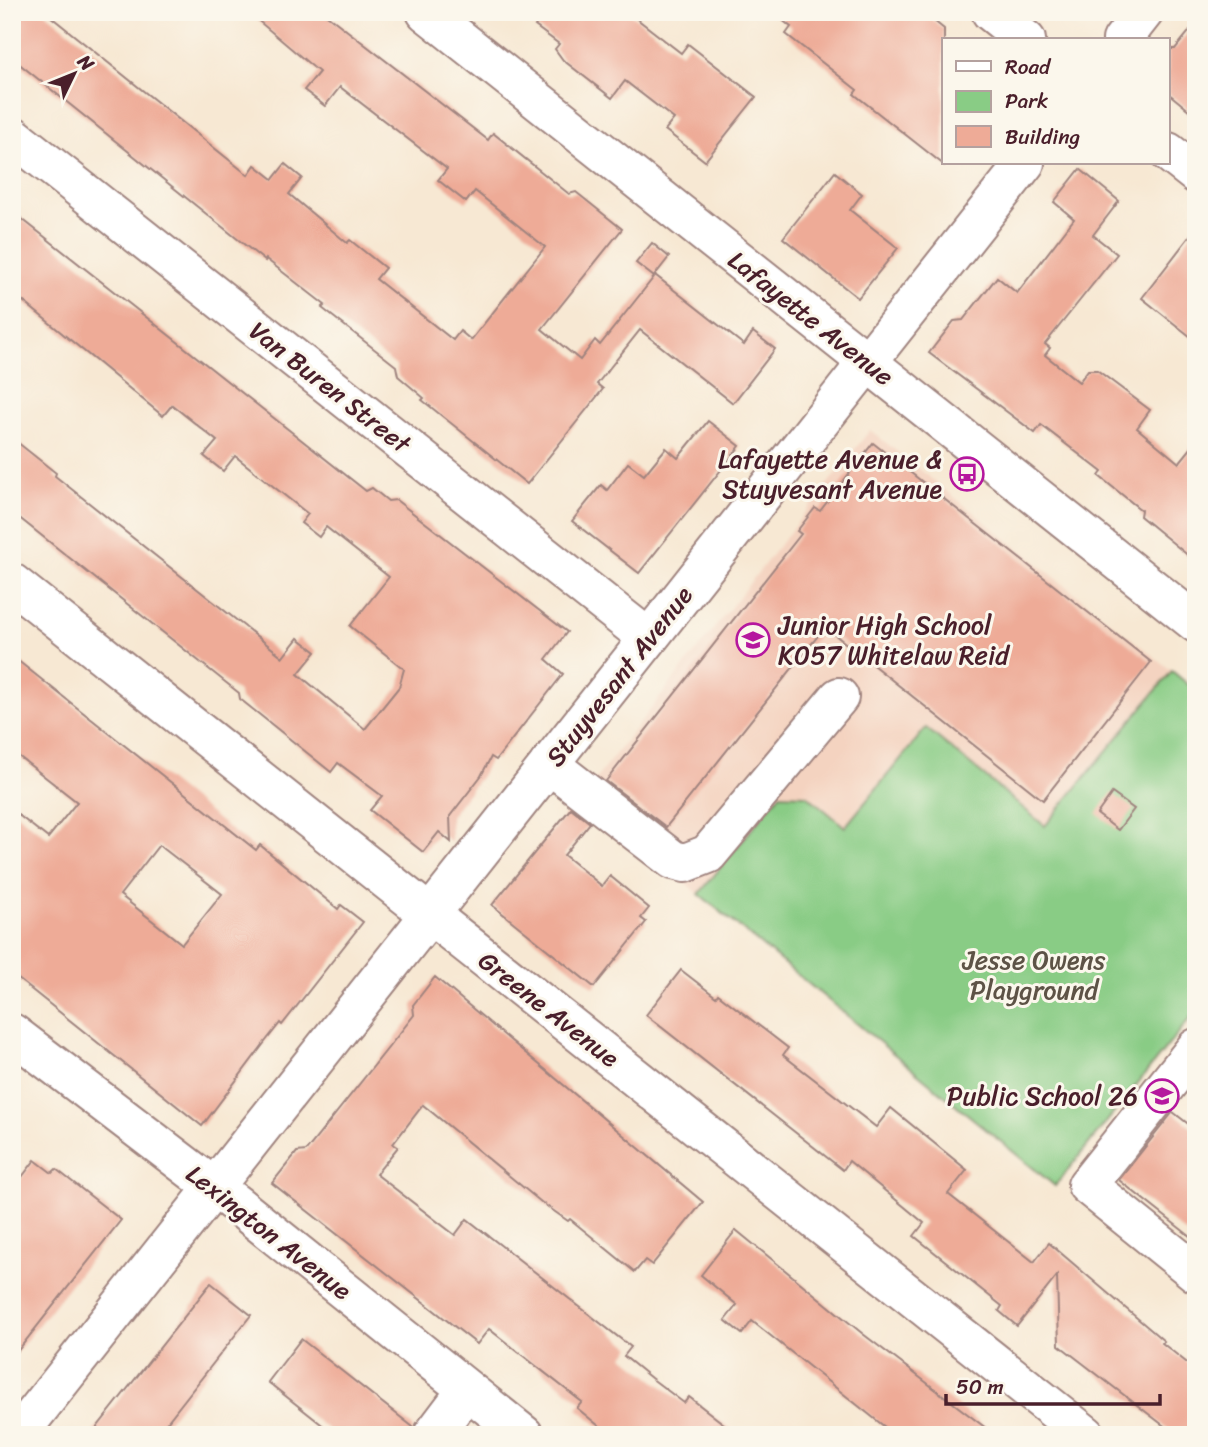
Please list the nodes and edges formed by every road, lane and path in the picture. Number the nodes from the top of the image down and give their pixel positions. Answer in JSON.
{"nodes":[{"id":1,"x":426,"y":12,"type":"edge"},
{"id":2,"x":991,"y":12,"type":"edge"},
{"id":3,"x":1144,"y":12,"type":"edge"},
{"id":4,"x":1024,"y":38,"type":"edge"},
{"id":5,"x":1124,"y":38,"type":"edge"},
{"id":6,"x":12,"y":135,"type":"edge"},
{"id":7,"x":1170,"y":154,"type":"edge"},
{"id":8,"x":1024,"y":164,"type":"edge"},
{"id":9,"x":1196,"y":174,"type":"edge"},
{"id":10,"x":867,"y":362,"type":"junction"},
{"id":11,"x":12,"y":583,"type":"edge"},
{"id":12,"x":1196,"y":623,"type":"edge"},
{"id":13,"x":648,"y":638,"type":"junction"},
{"id":14,"x":839,"y":697,"type":"dead end"},
{"id":15,"x":549,"y":764,"type":"junction"},
{"id":16,"x":430,"y":914,"type":"junction"},
{"id":17,"x":12,"y":1032,"type":"edge"},
{"id":18,"x":1196,"y":1048,"type":"edge"},
{"id":19,"x":213,"y":1188,"type":"junction"},
{"id":20,"x":1196,"y":1272,"type":"edge"},
{"id":21,"x":467,"y":1390,"type":"junction"},
{"id":22,"x":18,"y":1435,"type":"edge"},
{"id":23,"x":433,"y":1435,"type":"edge"},
{"id":24,"x":524,"y":1435,"type":"edge"},
{"id":25,"x":1086,"y":1435,"type":"edge"}],
"edges":[{"from":1,"to":10,"type":"street","name":"Lafayette Avenue"},
{"from":2,"to":4,"type":"street"},
{"from":3,"to":5,"type":"street"},
{"from":6,"to":13,"type":"street","name":"Van Buren Street"},
{"from":7,"to":9,"type":"street"},
{"from":8,"to":10,"type":"street","name":"Stuyvesant Avenue"},
{"from":10,"to":12,"type":"street","name":"Lafayette Avenue"},
{"from":10,"to":13,"type":"street","name":"Stuyvesant Avenue"},
{"from":11,"to":16,"type":"street","name":"Greene Avenue"},
{"from":13,"to":15,"type":"street","name":"Stuyvesant Avenue"},
{"from":14,"to":15,"type":"street"},
{"from":15,"to":16,"type":"street","name":"Stuyvesant Avenue"},
{"from":16,"to":19,"type":"street","name":"Stuyvesant Avenue"},
{"from":16,"to":25,"type":"street","name":"Greene Avenue"},
{"from":17,"to":19,"type":"street","name":"Lexington Avenue"},
{"from":18,"to":20,"type":"street"},
{"from":19,"to":21,"type":"street","name":"Lexington Avenue"},
{"from":19,"to":22,"type":"street","name":"Stuyvesant Avenue"},
{"from":21,"to":23,"type":"street"},
{"from":21,"to":24,"type":"street","name":"Lexington Avenue"}]}
